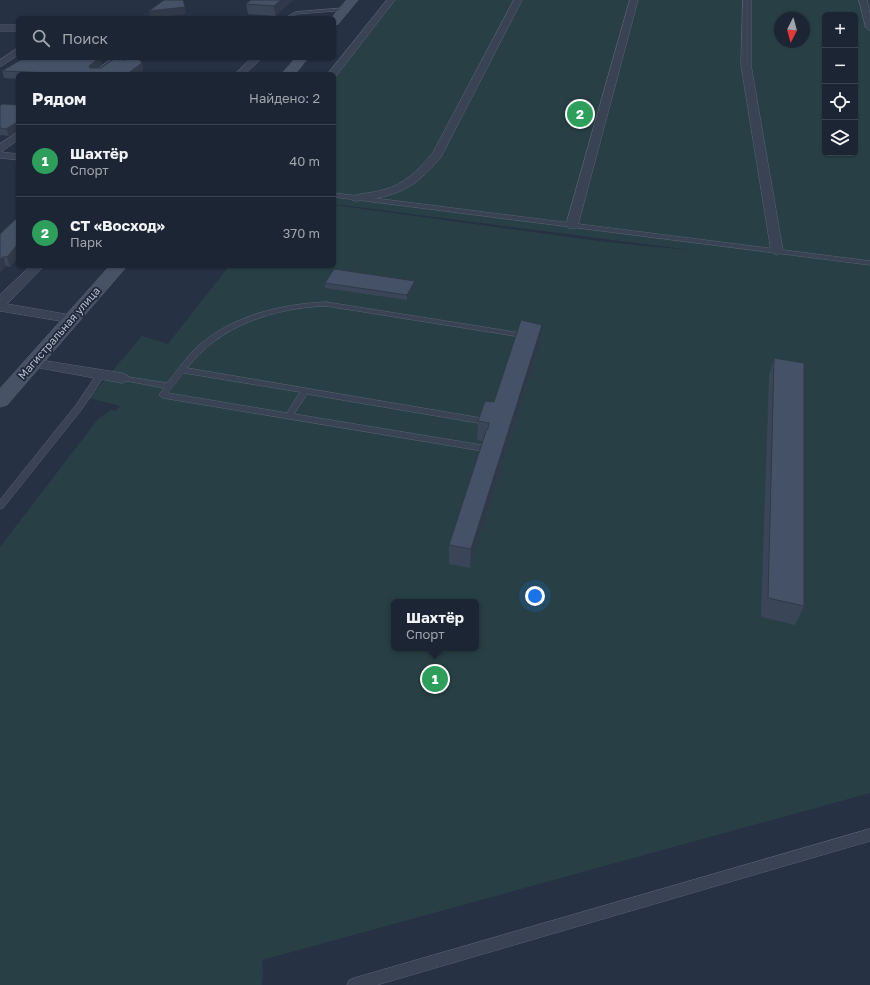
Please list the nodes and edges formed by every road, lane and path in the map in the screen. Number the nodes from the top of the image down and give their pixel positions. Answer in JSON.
{"nodes":[{"id":1,"x":353,"y":0,"type":"edge"},
{"id":2,"x":391,"y":0,"type":"edge"},
{"id":3,"x":518,"y":0,"type":"edge"},
{"id":4,"x":634,"y":0,"type":"edge"},
{"id":5,"x":747,"y":0,"type":"edge"},
{"id":6,"x":863,"y":0,"type":"edge"},
{"id":7,"x":345,"y":9,"type":"junction"},
{"id":8,"x":290,"y":16,"type":"edge"},
{"id":9,"x":336,"y":19,"type":"edge"},
{"id":10,"x":0,"y":28,"type":"edge"},
{"id":11,"x":16,"y":28,"type":"edge"},
{"id":12,"x":870,"y":28,"type":"edge"},
{"id":13,"x":16,"y":52,"type":"edge"},
{"id":14,"x":115,"y":60,"type":"edge"},
{"id":15,"x":255,"y":60,"type":"edge"},
{"id":16,"x":300,"y":60,"type":"edge"},
{"id":17,"x":0,"y":64,"type":"edge"},
{"id":18,"x":100,"y":72,"type":"edge"},
{"id":19,"x":242,"y":72,"type":"edge"},
{"id":20,"x":290,"y":72,"type":"edge"},
{"id":21,"x":335,"y":72,"type":"edge"},
{"id":22,"x":16,"y":137,"type":"edge"},
{"id":23,"x":0,"y":149,"type":"edge"},
{"id":24,"x":0,"y":155,"type":"edge"},
{"id":25,"x":16,"y":157,"type":"edge"},
{"id":26,"x":336,"y":195,"type":"edge"},
{"id":27,"x":356,"y":198,"type":"junction"},
{"id":28,"x":572,"y":225,"type":"junction"},
{"id":29,"x":777,"y":251,"type":"junction"},
{"id":30,"x":870,"y":263,"type":"edge"},
{"id":31,"x":36,"y":268,"type":"edge"},
{"id":32,"x":117,"y":268,"type":"edge"},
{"id":33,"x":0,"y":303,"type":"edge"},
{"id":34,"x":0,"y":307,"type":"edge"},
{"id":35,"x":72,"y":319,"type":"junction"},
{"id":36,"x":532,"y":336,"type":"edge"},
{"id":37,"x":34,"y":363,"type":"junction"},
{"id":38,"x":182,"y":370,"type":"junction"},
{"id":39,"x":101,"y":375,"type":"junction"},
{"id":40,"x":122,"y":378,"type":"joint"},
{"id":41,"x":170,"y":386,"type":"junction"},
{"id":42,"x":305,"y":391,"type":"junction"},
{"id":43,"x":0,"y":401,"type":"edge"},
{"id":44,"x":289,"y":416,"type":"junction"},
{"id":45,"x":478,"y":420,"type":"edge"},
{"id":46,"x":482,"y":448,"type":"edge"},
{"id":47,"x":0,"y":506,"type":"edge"},
{"id":48,"x":870,"y":835,"type":"edge"},
{"id":49,"x":354,"y":985,"type":"edge"}],
"edges":[{"from":1,"to":7,"type":"main road"},
{"from":2,"to":21,"type":"street"},
{"from":3,"to":27,"type":"street"},
{"from":4,"to":28,"type":"street"},
{"from":5,"to":29,"type":"street"},
{"from":6,"to":12,"type":"street"},
{"from":7,"to":8,"type":"lane"},
{"from":7,"to":9,"type":"main road"},
{"from":10,"to":11,"type":"street"},
{"from":13,"to":17,"type":"street"},
{"from":14,"to":18,"type":"street"},
{"from":15,"to":19,"type":"street"},
{"from":16,"to":20,"type":"main road"},
{"from":22,"to":23,"type":"street"},
{"from":24,"to":25,"type":"street"},
{"from":26,"to":27,"type":"lane"},
{"from":27,"to":28,"type":"lane"},
{"from":28,"to":29,"type":"lane"},
{"from":29,"to":30,"type":"lane"},
{"from":31,"to":33,"type":"street"},
{"from":32,"to":35,"type":"main road","name":"Магистральная улица"},
{"from":34,"to":35,"type":"street"},
{"from":35,"to":37,"type":"main road","name":"Магистральная улица"},
{"from":36,"to":38,"type":"lane"},
{"from":37,"to":39,"type":"street"},
{"from":37,"to":43,"type":"main road","name":"Магистральная улица"},
{"from":38,"to":41,"type":"lane"},
{"from":38,"to":42,"type":"lane"},
{"from":39,"to":40,"type":"street"},
{"from":39,"to":47,"type":"lane"},
{"from":40,"to":41,"type":"lane"},
{"from":41,"to":44,"type":"lane"},
{"from":42,"to":44,"type":"lane"},
{"from":42,"to":45,"type":"lane"},
{"from":44,"to":46,"type":"lane"},
{"from":48,"to":49,"type":"lane"}]}
